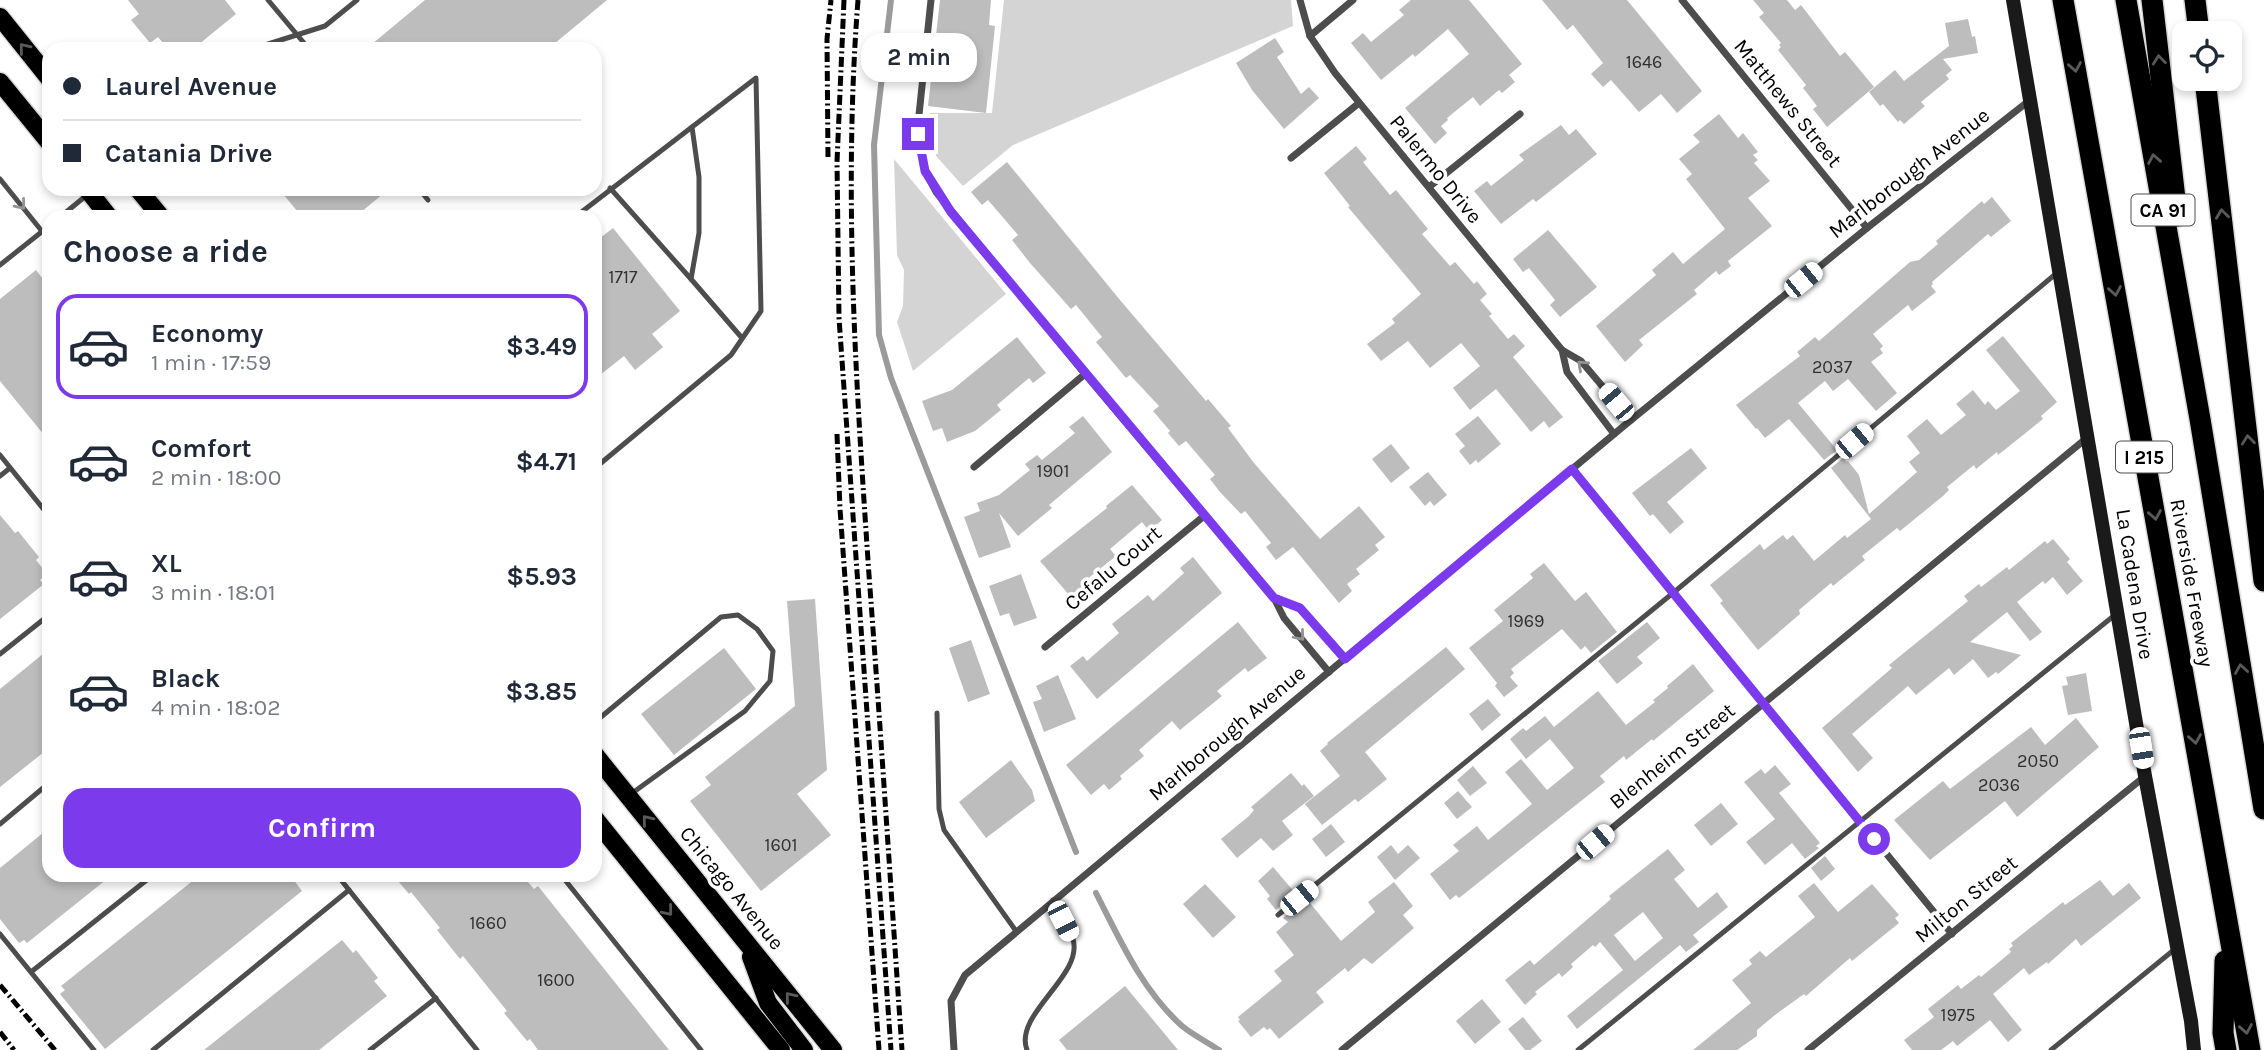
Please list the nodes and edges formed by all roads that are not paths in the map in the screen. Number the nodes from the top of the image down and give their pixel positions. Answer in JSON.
{"nodes":[{"id":1,"x":268,"y":0,"type":"edge"},
{"id":2,"x":357,"y":0,"type":"edge"},
{"id":3,"x":930,"y":0,"type":"edge"},
{"id":4,"x":1300,"y":0,"type":"edge"},
{"id":5,"x":1353,"y":0,"type":"edge"},
{"id":6,"x":1682,"y":0,"type":"edge"},
{"id":7,"x":2013,"y":0,"type":"edge"},
{"id":8,"x":2063,"y":0,"type":"edge"},
{"id":9,"x":2126,"y":0,"type":"edge"},
{"id":10,"x":2152,"y":0,"type":"edge"},
{"id":11,"x":2195,"y":0,"type":"edge"},
{"id":12,"x":0,"y":17,"type":"edge"},
{"id":13,"x":2198,"y":21,"type":"edge"},
{"id":14,"x":298,"y":35,"type":"junction"},
{"id":15,"x":1310,"y":36,"type":"junction"},
{"id":16,"x":275,"y":42,"type":"edge"},
{"id":17,"x":304,"y":42,"type":"edge"},
{"id":18,"x":42,"y":69,"type":"edge"},
{"id":19,"x":0,"y":82,"type":"edge"},
{"id":20,"x":2206,"y":91,"type":"edge"},
{"id":21,"x":2030,"y":100,"type":"junction"},
{"id":22,"x":1359,"y":103,"type":"junction"},
{"id":23,"x":1520,"y":114,"type":"dead end"},
{"id":24,"x":692,"y":127,"type":"junction"},
{"id":25,"x":42,"y":133,"type":"edge"},
{"id":26,"x":1291,"y":158,"type":"dead end"},
{"id":27,"x":0,"y":179,"type":"edge"},
{"id":28,"x":1429,"y":187,"type":"junction"},
{"id":29,"x":610,"y":188,"type":"junction"},
{"id":30,"x":602,"y":195,"type":"edge"},
{"id":31,"x":83,"y":196,"type":"edge"},
{"id":32,"x":144,"y":196,"type":"edge"},
{"id":33,"x":425,"y":196,"type":"edge"},
{"id":34,"x":600,"y":196,"type":"edge"},
{"id":35,"x":428,"y":200,"type":"dead end"},
{"id":36,"x":68,"y":210,"type":"edge"},
{"id":37,"x":156,"y":210,"type":"edge"},
{"id":38,"x":583,"y":210,"type":"edge"},
{"id":39,"x":1867,"y":228,"type":"junction"},
{"id":40,"x":42,"y":232,"type":"joint"},
{"id":41,"x":0,"y":265,"type":"edge"},
{"id":42,"x":2060,"y":270,"type":"junction"},
{"id":43,"x":691,"y":279,"type":"junction"},
{"id":44,"x":743,"y":338,"type":"junction"},
{"id":45,"x":1562,"y":351,"type":"junction"},
{"id":46,"x":1085,"y":374,"type":"junction"},
{"id":47,"x":2200,"y":419,"type":"junction"},
{"id":48,"x":1631,"y":420,"type":"junction"},
{"id":49,"x":1614,"y":433,"type":"junction"},
{"id":50,"x":2089,"y":437,"type":"junction"},
{"id":51,"x":0,"y":455,"type":"edge"},
{"id":52,"x":602,"y":462,"type":"edge"},
{"id":53,"x":974,"y":467,"type":"dead end"},
{"id":54,"x":10,"y":468,"type":"junction"},
{"id":55,"x":1572,"y":469,"type":"junction"},
{"id":56,"x":0,"y":476,"type":"edge"},
{"id":57,"x":42,"y":507,"type":"edge"},
{"id":58,"x":1204,"y":516,"type":"junction"},
{"id":59,"x":2264,"y":581,"type":"edge"},
{"id":60,"x":1673,"y":593,"type":"junction"},
{"id":61,"x":1274,"y":598,"type":"junction"},
{"id":62,"x":2118,"y":612,"type":"junction"},
{"id":63,"x":42,"y":621,"type":"edge"},
{"id":64,"x":1045,"y":647,"type":"dead end"},
{"id":65,"x":0,"y":654,"type":"edge"},
{"id":66,"x":1345,"y":659,"type":"junction"},
{"id":67,"x":1329,"y":672,"type":"junction"},
{"id":68,"x":1763,"y":704,"type":"junction"},
{"id":69,"x":937,"y":713,"type":"dead end"},
{"id":70,"x":602,"y":716,"type":"edge"},
{"id":71,"x":602,"y":763,"type":"edge"},
{"id":72,"x":2145,"y":776,"type":"junction"},
{"id":73,"x":42,"y":789,"type":"edge"},
{"id":74,"x":629,"y":796,"type":"junction"},
{"id":75,"x":2264,"y":809,"type":"edge"},
{"id":76,"x":1859,"y":820,"type":"junction"},
{"id":77,"x":0,"y":824,"type":"edge"},
{"id":78,"x":602,"y":828,"type":"edge"},
{"id":79,"x":144,"y":882,"type":"edge"},
{"id":80,"x":343,"y":882,"type":"edge"},
{"id":81,"x":567,"y":882,"type":"edge"},
{"id":82,"x":349,"y":890,"type":"junction"},
{"id":83,"x":1053,"y":900,"type":"junction"},
{"id":84,"x":2226,"y":914,"type":"junction"},
{"id":85,"x":1278,"y":915,"type":"dead end"},
{"id":86,"x":1016,"y":931,"type":"junction"},
{"id":87,"x":1952,"y":933,"type":"junction"},
{"id":88,"x":0,"y":934,"type":"edge"},
{"id":89,"x":746,"y":942,"type":"junction"},
{"id":90,"x":2177,"y":947,"type":"junction"},
{"id":91,"x":31,"y":972,"type":"junction"},
{"id":92,"x":436,"y":998,"type":"junction"},
{"id":93,"x":94,"y":1050,"type":"edge"},
{"id":94,"x":153,"y":1050,"type":"edge"},
{"id":95,"x":370,"y":1050,"type":"edge"},
{"id":96,"x":477,"y":1050,"type":"edge"},
{"id":97,"x":701,"y":1050,"type":"edge"},
{"id":98,"x":780,"y":1050,"type":"edge"},
{"id":99,"x":804,"y":1050,"type":"edge"},
{"id":100,"x":833,"y":1050,"type":"edge"},
{"id":101,"x":954,"y":1050,"type":"edge"},
{"id":102,"x":1027,"y":1050,"type":"edge"},
{"id":103,"x":1342,"y":1050,"type":"edge"},
{"id":104,"x":1578,"y":1050,"type":"edge"},
{"id":105,"x":1808,"y":1050,"type":"edge"},
{"id":106,"x":2051,"y":1050,"type":"edge"},
{"id":107,"x":2194,"y":1050,"type":"edge"},
{"id":108,"x":2226,"y":1050,"type":"edge"},
{"id":109,"x":2250,"y":1050,"type":"edge"}],
"edges":[{"from":1,"to":14,"type":"lane"},
{"from":2,"to":14,"type":"lane"},
{"from":3,"to":46,"type":"street"},
{"from":4,"to":15,"type":"street","name":"Palermo Drive"},
{"from":5,"to":15,"type":"street"},
{"from":6,"to":39,"type":"street","name":"Matthews Street"},
{"from":7,"to":21,"type":"street","name":"La Cadena Drive"},
{"from":8,"to":84,"type":"highway","name":"Riverside Freeway","number":"I 215","one_way":true},
{"from":47,"to":9,"type":"highway","name":"Riverside Freeway","number":"CA 91","one_way":true},
{"from":47,"to":10,"type":"highway","one_way":true},
{"from":11,"to":13,"type":"highway"},
{"from":18,"to":12,"type":"main road","one_way":true},
{"from":14,"to":16,"type":"lane"},
{"from":14,"to":17,"type":"lane"},
{"from":15,"to":22,"type":"street","name":"Palermo Drive"},
{"from":19,"to":25,"type":"main road"},
{"from":59,"to":20,"type":"highway","one_way":true},
{"from":21,"to":39,"type":"street","name":"Marlborough Avenue"},
{"from":21,"to":42,"type":"street","name":"La Cadena Drive"},
{"from":22,"to":26,"type":"street"},
{"from":22,"to":28,"type":"street","name":"Palermo Drive"},
{"from":23,"to":28,"type":"street"},
{"from":24,"to":29,"type":"lane"},
{"from":24,"to":43,"type":"lane"},
{"from":24,"to":44,"type":"lane"},
{"from":27,"to":40,"type":"lane","one_way":true},
{"from":28,"to":45,"type":"street","name":"Palermo Drive"},
{"from":29,"to":30,"type":"lane"},
{"from":29,"to":43,"type":"lane"},
{"from":31,"to":36,"type":"lane"},
{"from":32,"to":37,"type":"main road"},
{"from":33,"to":35,"type":"lane"},
{"from":34,"to":38,"type":"lane"},
{"from":39,"to":48,"type":"street","name":"Marlborough Avenue"},
{"from":40,"to":41,"type":"lane"},
{"from":42,"to":50,"type":"street","name":"La Cadena Drive"},
{"from":42,"to":60,"type":"lane"},
{"from":43,"to":44,"type":"lane"},
{"from":44,"to":52,"type":"lane"},
{"from":48,"to":45,"type":"street","name":"Palermo Drive","one_way":true},
{"from":45,"to":49,"type":"street","name":"Palermo Drive"},
{"from":46,"to":53,"type":"street"},
{"from":46,"to":58,"type":"street"},
{"from":75,"to":47,"type":"highway","name":"Riverside Freeway","number":"CA 91","one_way":true},
{"from":48,"to":49,"type":"street","name":"Marlborough Avenue"},
{"from":49,"to":55,"type":"street","name":"Marlborough Avenue"},
{"from":50,"to":62,"type":"street","name":"La Cadena Drive"},
{"from":50,"to":68,"type":"street","name":"Blenheim Street"},
{"from":51,"to":54,"type":"lane"},
{"from":54,"to":56,"type":"lane"},
{"from":54,"to":57,"type":"lane"},
{"from":55,"to":60,"type":"street"},
{"from":55,"to":66,"type":"street","name":"Marlborough Avenue"},
{"from":58,"to":61,"type":"street"},
{"from":58,"to":64,"type":"street","name":"Cefalu Court"},
{"from":60,"to":68,"type":"street"},
{"from":60,"to":85,"type":"lane"},
{"from":61,"to":66,"type":"street"},
{"from":61,"to":67,"type":"street","one_way":true},
{"from":62,"to":72,"type":"street","name":"La Cadena Drive"},
{"from":62,"to":76,"type":"lane"},
{"from":63,"to":65,"type":"lane"},
{"from":66,"to":67,"type":"street","name":"Marlborough Avenue"},
{"from":67,"to":83,"type":"street","name":"Marlborough Avenue"},
{"from":68,"to":76,"type":"street"},
{"from":68,"to":103,"type":"street","name":"Blenheim Street"},
{"from":69,"to":86,"type":"lane"},
{"from":70,"to":74,"type":"lane"},
{"from":71,"to":74,"type":"main road","name":"Chicago Avenue"},
{"from":72,"to":87,"type":"street","name":"Milton Street"},
{"from":72,"to":90,"type":"street","name":"La Cadena Drive"},
{"from":73,"to":77,"type":"lane"},
{"from":89,"to":74,"type":"main road","name":"Chicago Avenue","one_way":true},
{"from":76,"to":87,"type":"street"},
{"from":76,"to":104,"type":"lane"},
{"from":78,"to":98,"type":"main road","one_way":true},
{"from":79,"to":91,"type":"lane"},
{"from":80,"to":82,"type":"lane"},
{"from":81,"to":97,"type":"lane"},
{"from":82,"to":92,"type":"lane"},
{"from":82,"to":94,"type":"lane"},
{"from":83,"to":86,"type":"street","name":"Marlborough Avenue"},
{"from":83,"to":102,"type":"lane"},
{"from":84,"to":108,"type":"highway"},
{"from":84,"to":109,"type":"highway","name":"Riverside Freeway","number":"I 215","one_way":true},
{"from":86,"to":101,"type":"street","name":"Marlborough Avenue"},
{"from":87,"to":105,"type":"street","name":"Milton Street"},
{"from":88,"to":91,"type":"lane"},
{"from":89,"to":99,"type":"main road"},
{"from":100,"to":89,"type":"main road","name":"Chicago Avenue","one_way":true},
{"from":90,"to":106,"type":"lane"},
{"from":90,"to":107,"type":"street","name":"La Cadena Drive"},
{"from":91,"to":93,"type":"lane"},
{"from":92,"to":95,"type":"lane"},
{"from":92,"to":96,"type":"lane"}]}
